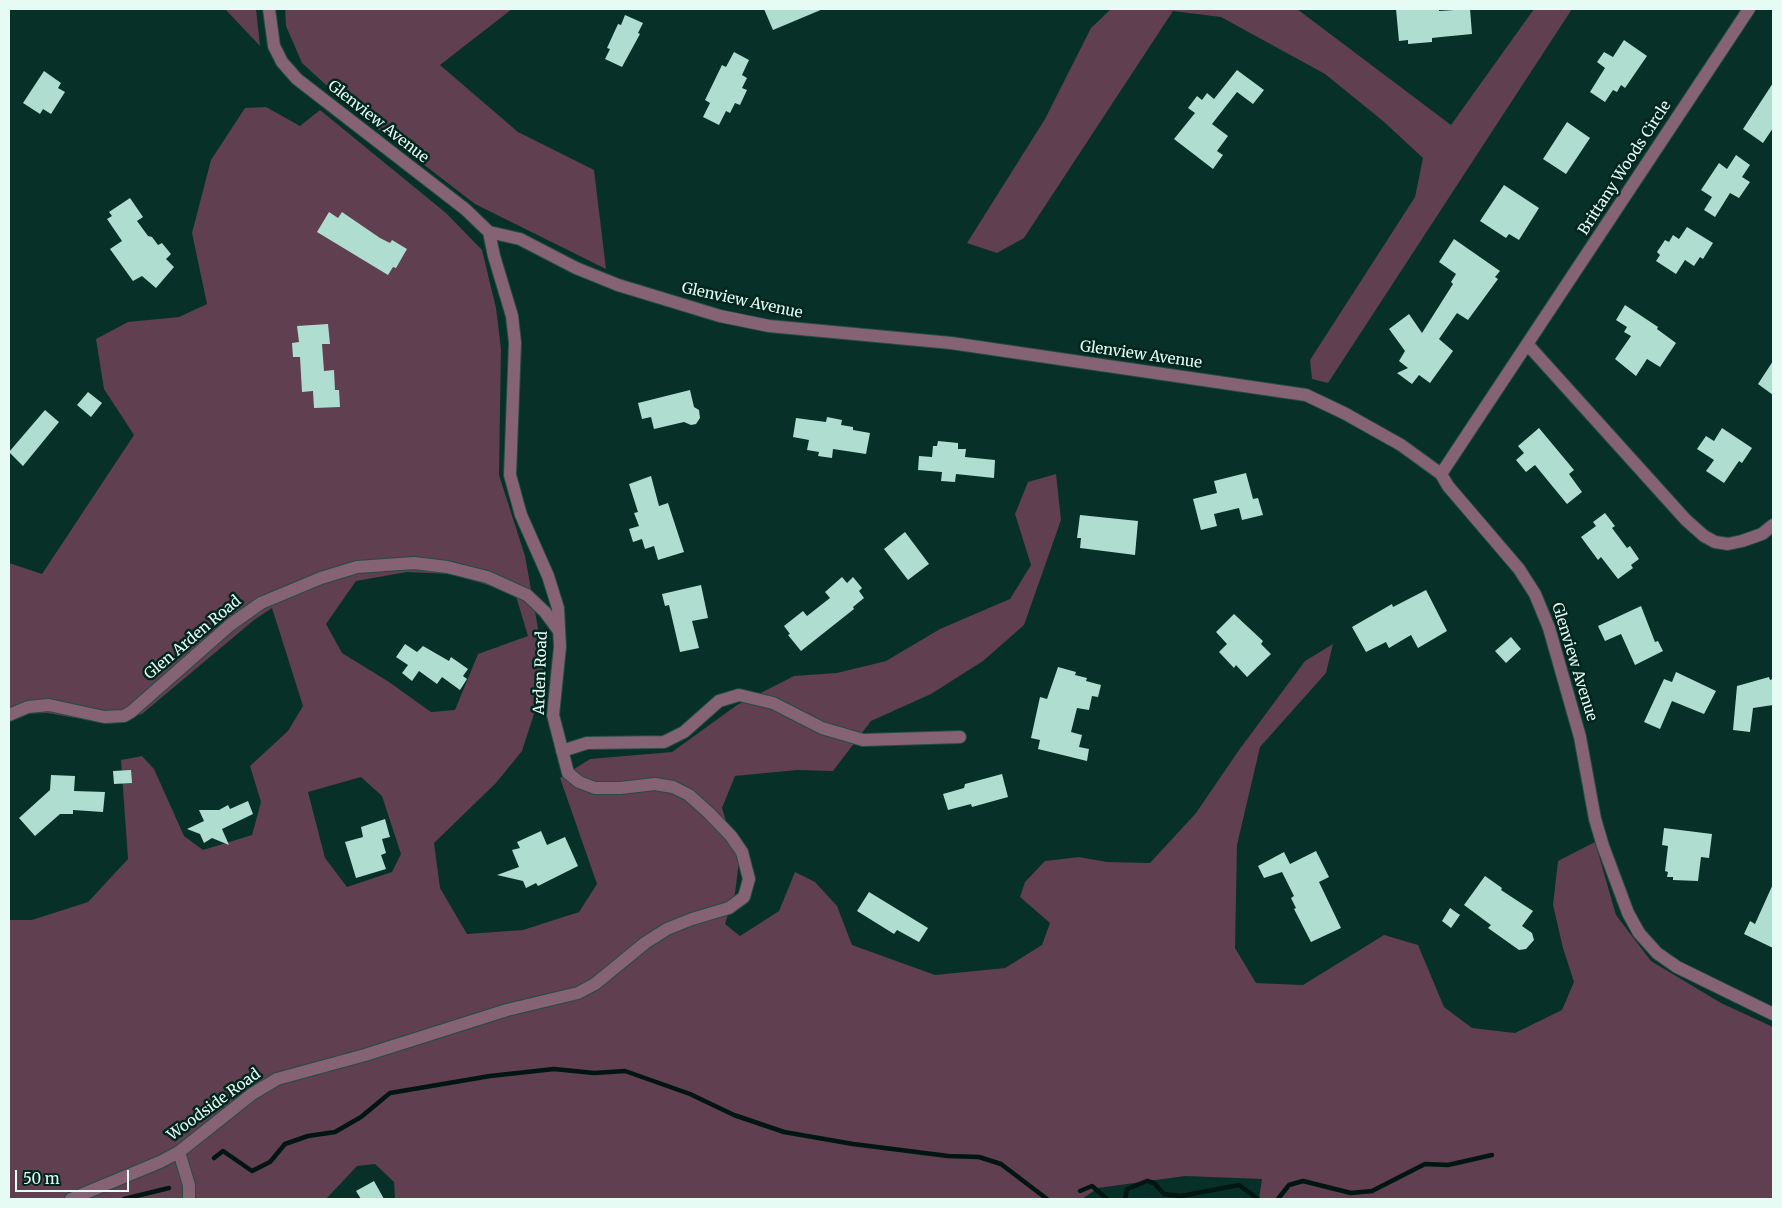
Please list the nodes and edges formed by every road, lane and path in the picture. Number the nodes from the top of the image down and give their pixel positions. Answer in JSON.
{"nodes":[{"id":1,"x":269,"y":9,"type":"edge"},
{"id":2,"x":1749,"y":9,"type":"edge"},
{"id":3,"x":489,"y":232,"type":"junction"},
{"id":4,"x":1528,"y":346,"type":"junction"},
{"id":5,"x":1441,"y":474,"type":"junction"},
{"id":6,"x":1773,"y":525,"type":"edge"},
{"id":7,"x":559,"y":631,"type":"junction"},
{"id":8,"x":9,"y":715,"type":"edge"},
{"id":9,"x":960,"y":737,"type":"dead end"},
{"id":10,"x":562,"y":751,"type":"junction"},
{"id":11,"x":1773,"y":1014,"type":"edge"},
{"id":12,"x":409,"y":1040,"type":"joint"},
{"id":13,"x":179,"y":1152,"type":"junction"},
{"id":14,"x":71,"y":1199,"type":"edge"},
{"id":15,"x":189,"y":1199,"type":"edge"}],
"edges":[{"from":1,"to":3,"type":"street","name":"Glenview Avenue"},
{"from":2,"to":4,"type":"street","name":"Brittany Woods Circle"},
{"from":3,"to":5,"type":"street","name":"Glenview Avenue"},
{"from":3,"to":7,"type":"street","name":"Arden Road"},
{"from":4,"to":5,"type":"street","name":"Brittany Woods Circle"},
{"from":4,"to":6,"type":"street"},
{"from":5,"to":11,"type":"street","name":"Glenview Avenue"},
{"from":7,"to":8,"type":"street","name":"Glen Arden Road"},
{"from":7,"to":10,"type":"street","name":"Arden Road"},
{"from":9,"to":10,"type":"street"},
{"from":10,"to":12,"type":"street","name":"Arden Road"},
{"from":12,"to":13,"type":"street","name":"Woodside Road"},
{"from":13,"to":14,"type":"street","name":"Woodside Road"},
{"from":13,"to":15,"type":"street"}]}
